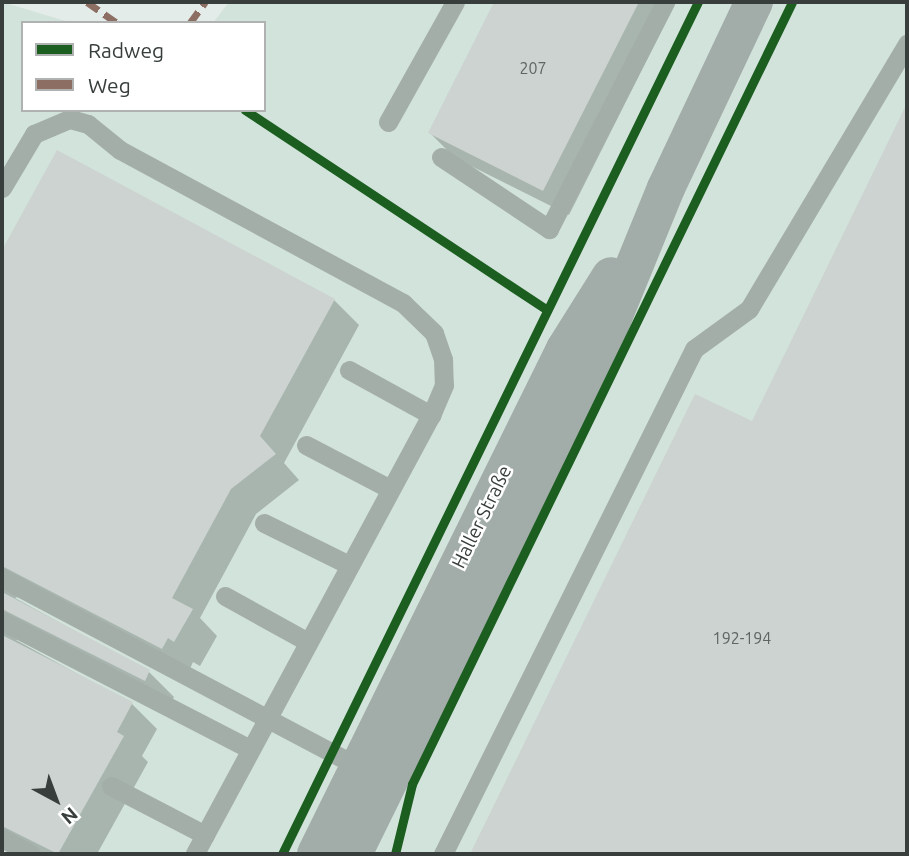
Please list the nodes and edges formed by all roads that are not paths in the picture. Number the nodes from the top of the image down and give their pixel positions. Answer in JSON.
{"nodes":[{"id":1,"x":455,"y":2,"type":"edge"},
{"id":2,"x":665,"y":2,"type":"edge"},
{"id":3,"x":754,"y":2,"type":"edge"},
{"id":4,"x":907,"y":44,"type":"edge"},
{"id":5,"x":388,"y":122,"type":"dead end"},
{"id":6,"x":441,"y":157,"type":"dead end"},
{"id":7,"x":2,"y":188,"type":"edge"},
{"id":8,"x":349,"y":370,"type":"dead end"},
{"id":9,"x":431,"y":415,"type":"junction"},
{"id":10,"x":306,"y":445,"type":"dead end"},
{"id":11,"x":390,"y":489,"type":"junction"},
{"id":12,"x":264,"y":523,"type":"dead end"},
{"id":13,"x":349,"y":565,"type":"junction"},
{"id":14,"x":2,"y":578,"type":"edge"},
{"id":15,"x":225,"y":596,"type":"dead end"},
{"id":16,"x":2,"y":621,"type":"edge"},
{"id":17,"x":308,"y":642,"type":"junction"},
{"id":18,"x":268,"y":716,"type":"junction"},
{"id":19,"x":250,"y":749,"type":"junction"},
{"id":20,"x":374,"y":774,"type":"junction"},
{"id":21,"x":111,"y":786,"type":"dead end"},
{"id":22,"x":205,"y":835,"type":"junction"},
{"id":23,"x":2,"y":838,"type":"edge"},
{"id":24,"x":31,"y":854,"type":"edge"},
{"id":25,"x":195,"y":854,"type":"edge"},
{"id":26,"x":316,"y":854,"type":"edge"},
{"id":27,"x":353,"y":854,"type":"edge"},
{"id":28,"x":443,"y":854,"type":"edge"}],
"edges":[{"from":1,"to":5,"type":"lane"},
{"from":2,"to":6,"type":"lane"},
{"from":3,"to":20,"type":"main road","name":"Haller Straße"},
{"from":4,"to":28,"type":"lane"},
{"from":7,"to":9,"type":"lane"},
{"from":8,"to":9,"type":"lane"},
{"from":9,"to":11,"type":"lane"},
{"from":10,"to":11,"type":"lane"},
{"from":11,"to":13,"type":"lane"},
{"from":12,"to":13,"type":"lane"},
{"from":13,"to":17,"type":"lane"},
{"from":14,"to":18,"type":"lane"},
{"from":15,"to":17,"type":"lane"},
{"from":16,"to":19,"type":"lane"},
{"from":17,"to":18,"type":"lane"},
{"from":18,"to":19,"type":"lane"},
{"from":18,"to":20,"type":"lane"},
{"from":19,"to":22,"type":"lane"},
{"from":20,"to":26,"type":"main road","name":"Haller Straße"},
{"from":20,"to":27,"type":"main road","name":"Haller Straße"},
{"from":21,"to":22,"type":"lane"},
{"from":22,"to":25,"type":"lane"},
{"from":23,"to":24,"type":"lane"}]}
